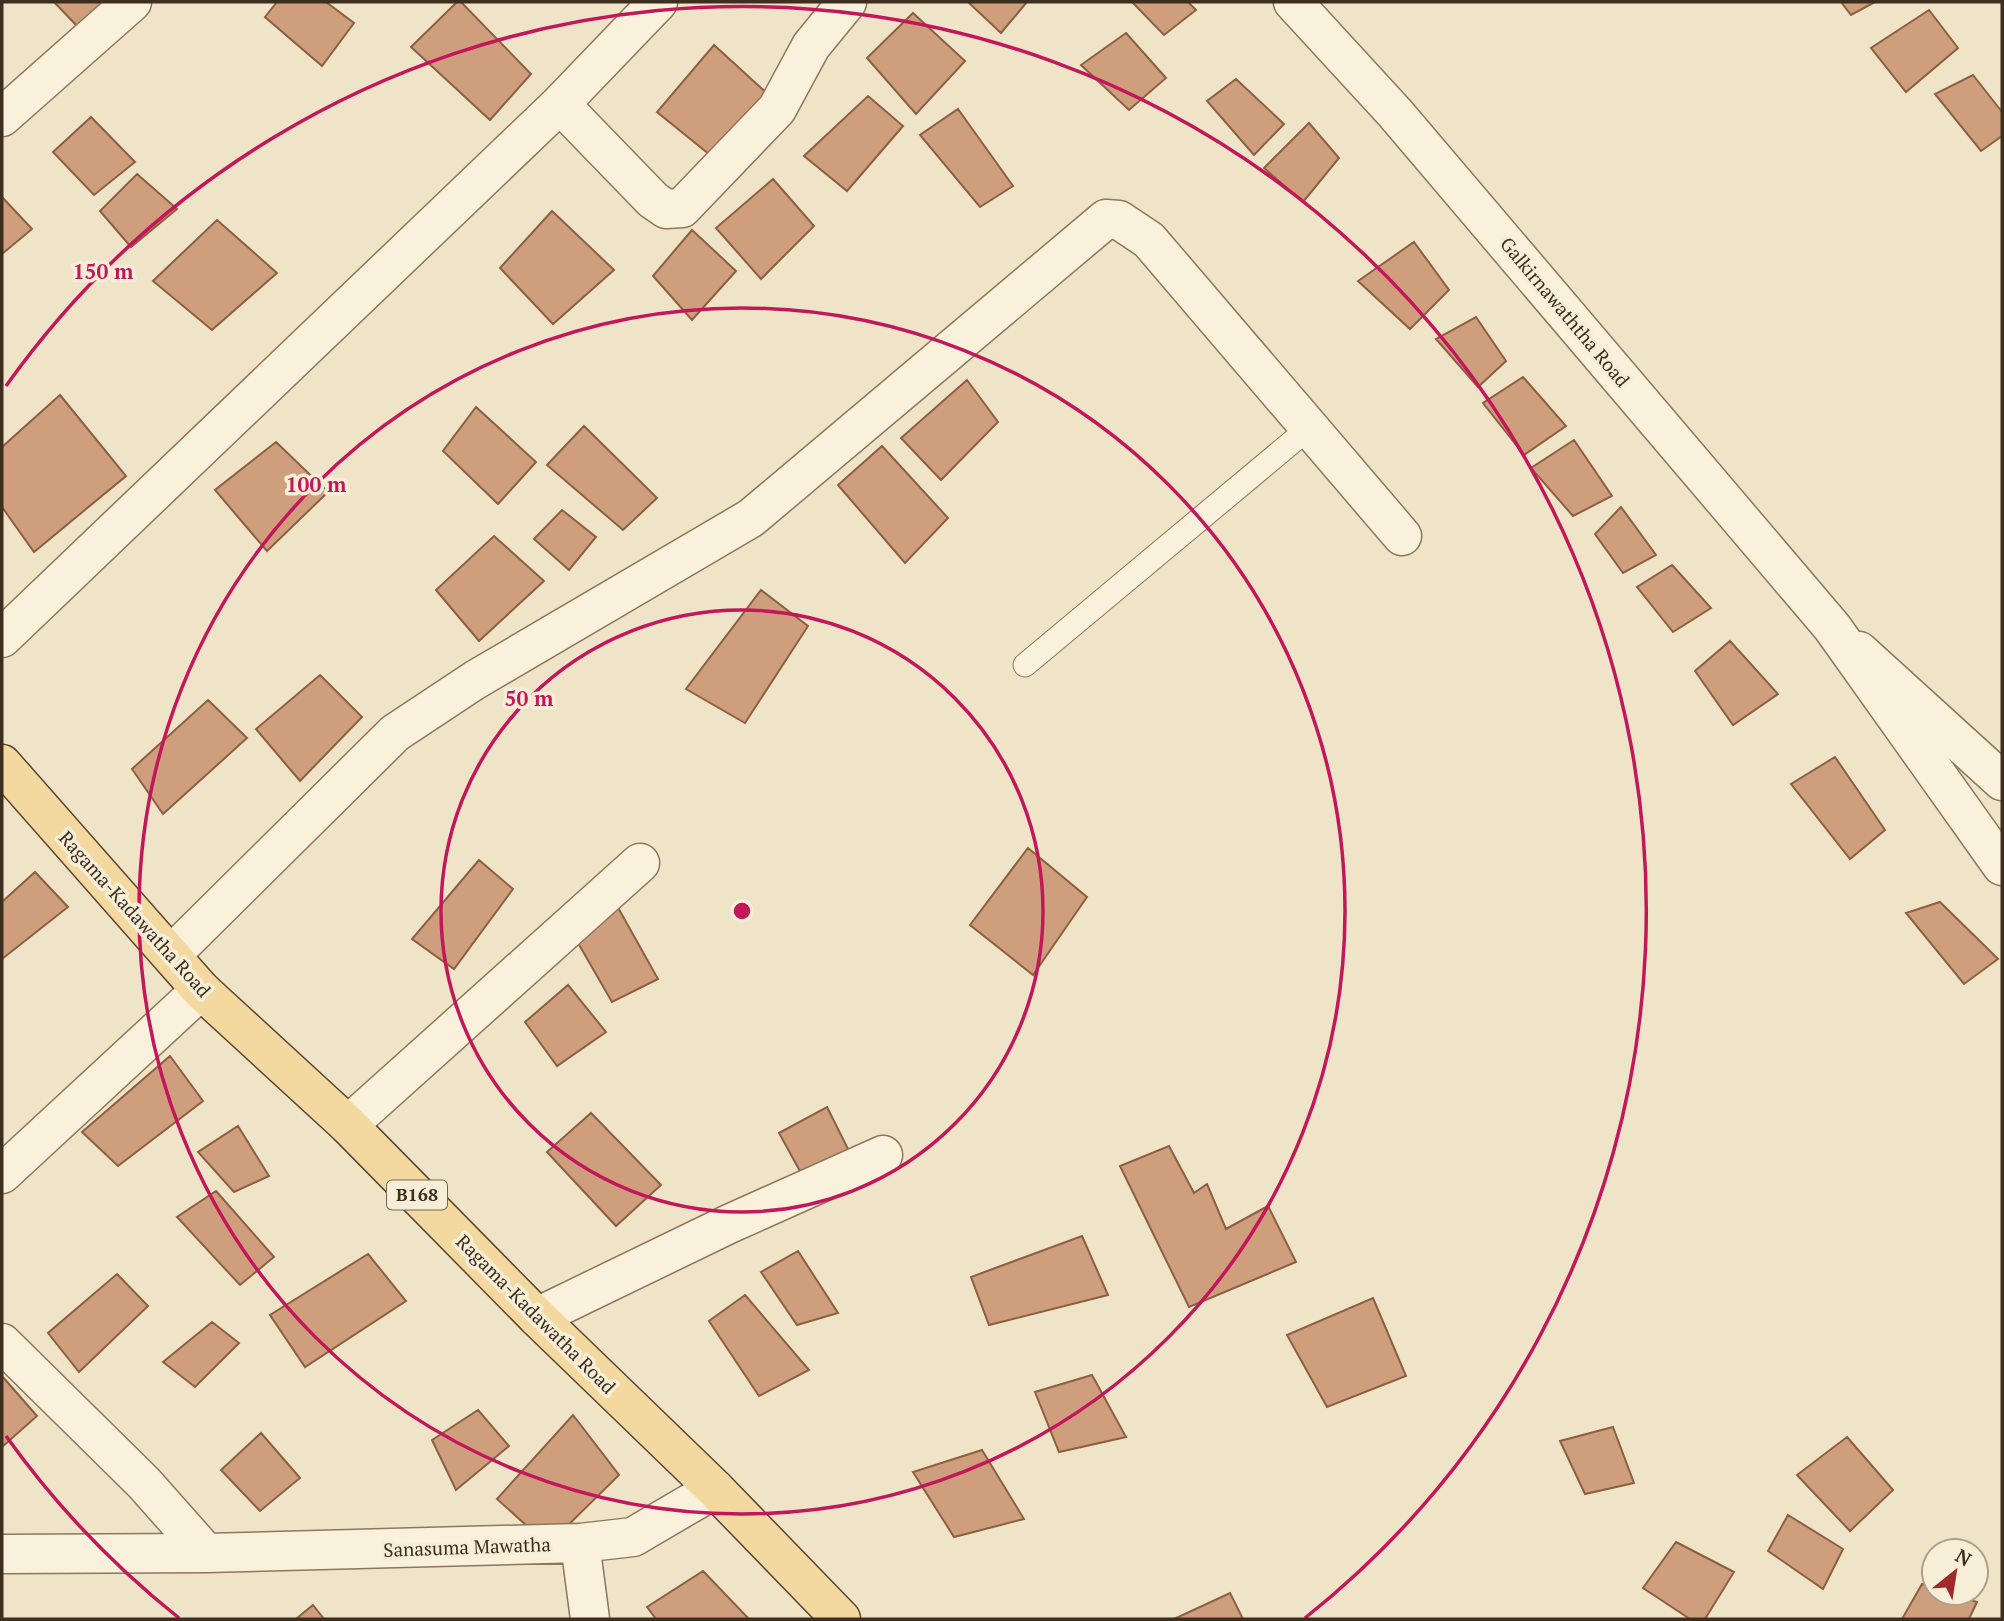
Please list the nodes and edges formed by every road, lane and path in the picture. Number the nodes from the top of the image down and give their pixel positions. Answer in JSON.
{"nodes":[{"id":1,"x":132,"y":2,"type":"edge"},
{"id":2,"x":658,"y":2,"type":"edge"},
{"id":3,"x":847,"y":2,"type":"edge"},
{"id":4,"x":1293,"y":2,"type":"edge"},
{"id":5,"x":560,"y":104,"type":"junction"},
{"id":6,"x":2,"y":117,"type":"edge"},
{"id":7,"x":1310,"y":428,"type":"junction"},
{"id":8,"x":1402,"y":536,"type":"dead end"},
{"id":9,"x":1832,"y":627,"type":"junction"},
{"id":10,"x":2,"y":638,"type":"edge"},
{"id":11,"x":1025,"y":665,"type":"dead end"},
{"id":12,"x":2,"y":764,"type":"edge"},
{"id":13,"x":2002,"y":781,"type":"edge"},
{"id":14,"x":640,"y":863,"type":"dead end"},
{"id":15,"x":2002,"y":866,"type":"edge"},
{"id":16,"x":171,"y":955,"type":"junction"},
{"id":17,"x":201,"y":990,"type":"junction"},
{"id":18,"x":348,"y":1125,"type":"junction"},
{"id":19,"x":883,"y":1155,"type":"dead end"},
{"id":20,"x":2,"y":1174,"type":"edge"},
{"id":21,"x":537,"y":1317,"type":"junction"},
{"id":22,"x":2,"y":1343,"type":"edge"},
{"id":23,"x":715,"y":1489,"type":"junction"},
{"id":24,"x":580,"y":1543,"type":"junction"},
{"id":25,"x":206,"y":1553,"type":"junction"},
{"id":26,"x":2,"y":1554,"type":"edge"},
{"id":27,"x":590,"y":1619,"type":"edge"},
{"id":28,"x":841,"y":1619,"type":"edge"}],
"edges":[{"from":1,"to":6,"type":"street"},
{"from":2,"to":5,"type":"street"},
{"from":3,"to":5,"type":"street"},
{"from":4,"to":9,"type":"street","name":"Galkirnawaththa Road"},
{"from":5,"to":10,"type":"street"},
{"from":7,"to":8,"type":"street"},
{"from":7,"to":11,"type":"lane"},
{"from":7,"to":16,"type":"street"},
{"from":9,"to":13,"type":"street","name":"Galkirnawaththa Road"},
{"from":9,"to":15,"type":"street","name":"Galkirnawaththa Road"},
{"from":12,"to":16,"type":"main road","name":"Ragama-Kadawatha Road","number":"B168"},
{"from":14,"to":18,"type":"street"},
{"from":16,"to":17,"type":"main road","name":"Ragama-Kadawatha Road","number":"B168"},
{"from":17,"to":18,"type":"main road","name":"Ragama-Kadawatha Road","number":"B168"},
{"from":17,"to":20,"type":"street"},
{"from":18,"to":21,"type":"main road","name":"Ragama-Kadawatha Road","number":"B168"},
{"from":19,"to":21,"type":"street"},
{"from":21,"to":23,"type":"main road","name":"Ragama-Kadawatha Road","number":"B168"},
{"from":22,"to":25,"type":"street"},
{"from":23,"to":24,"type":"street","name":"Sanasuma Mawatha"},
{"from":23,"to":28,"type":"main road","name":"Ragama-Kadawatha Road","number":"B168"},
{"from":24,"to":25,"type":"street","name":"Sanasuma Mawatha"},
{"from":24,"to":27,"type":"street"},
{"from":25,"to":26,"type":"street","name":"Sanasuma Mawatha"}]}
